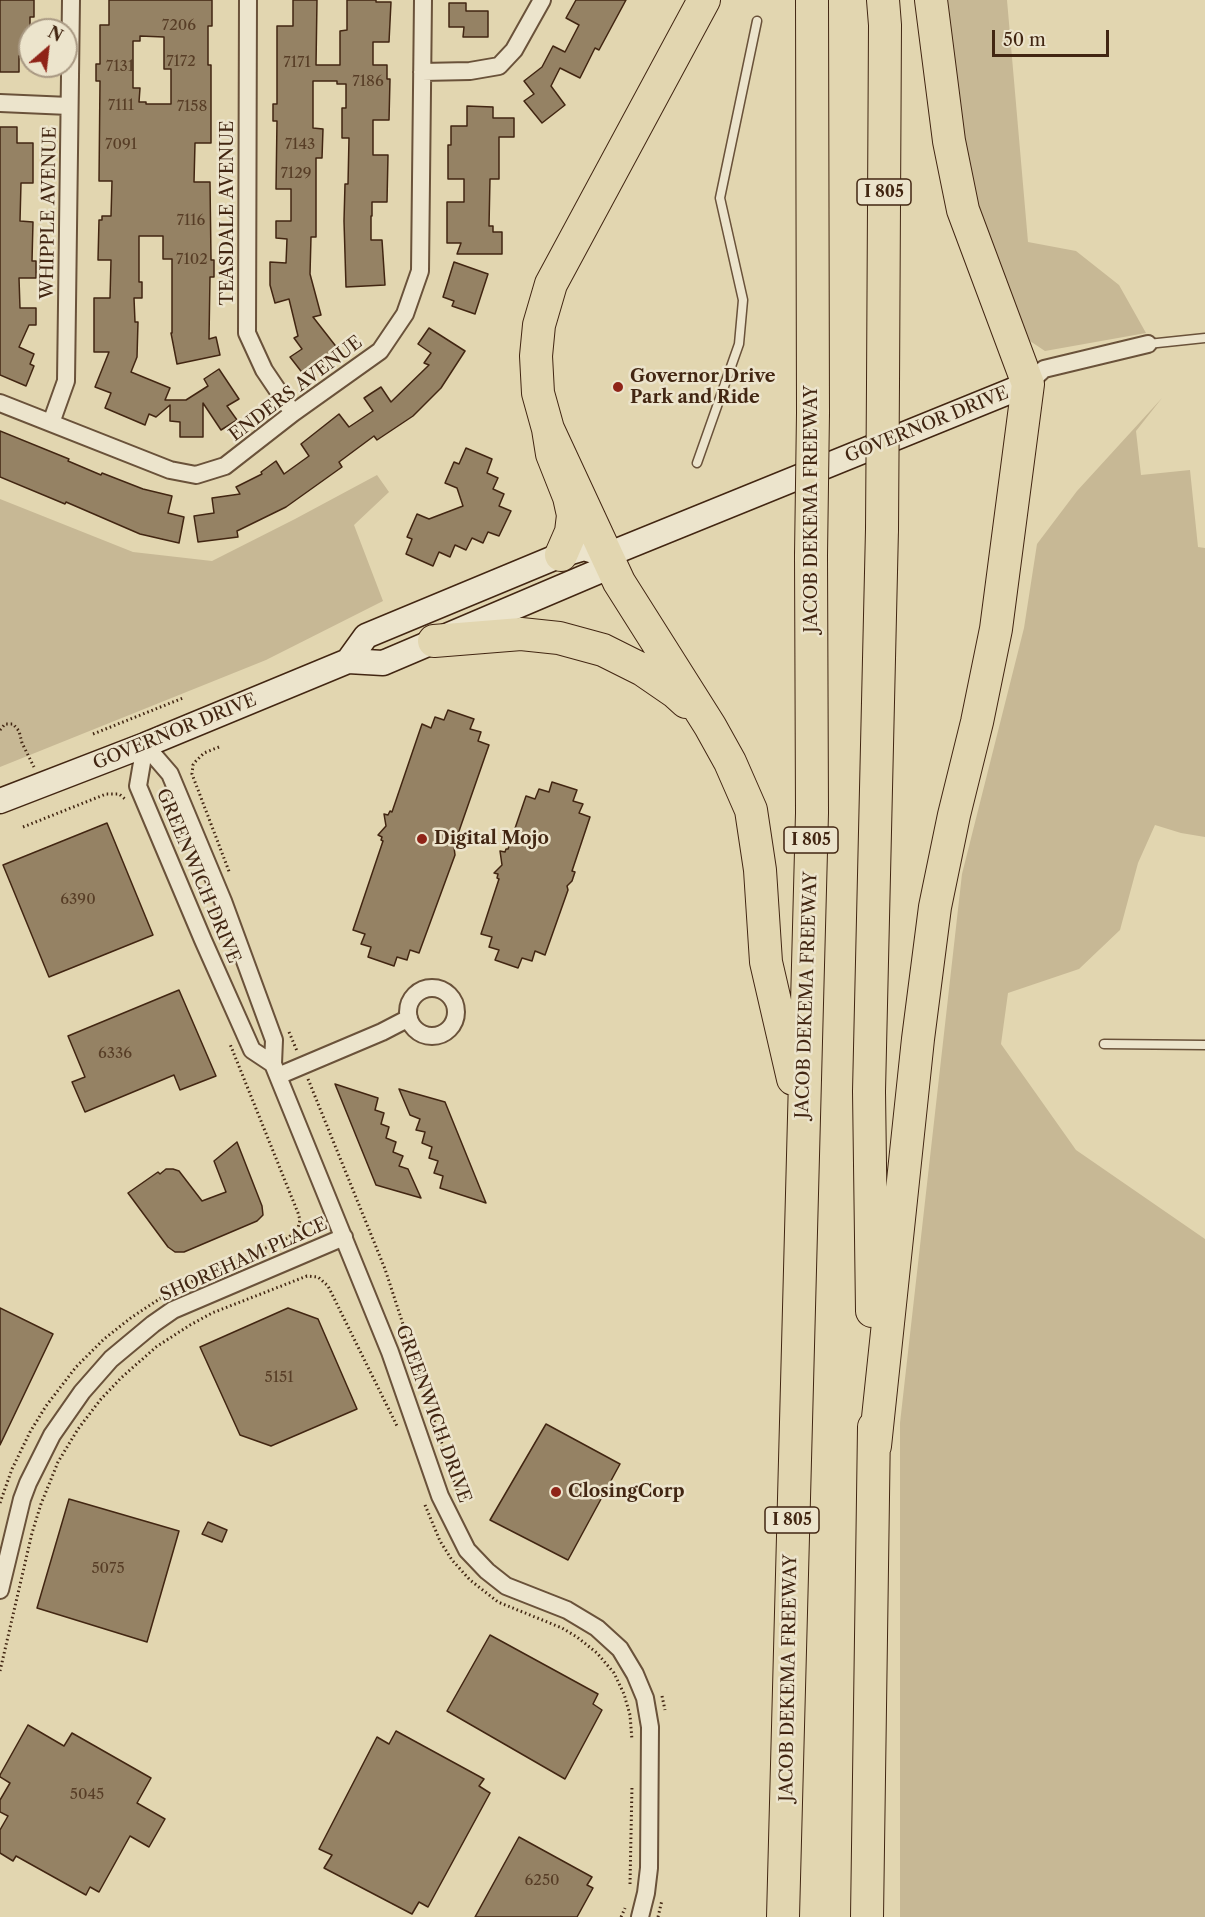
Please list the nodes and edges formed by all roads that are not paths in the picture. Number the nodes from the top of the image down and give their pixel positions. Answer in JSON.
{"nodes":[{"id":1,"x":71,"y":0,"type":"edge"},
{"id":2,"x":248,"y":0,"type":"edge"},
{"id":3,"x":423,"y":0,"type":"edge"},
{"id":4,"x":542,"y":0,"type":"edge"},
{"id":5,"x":704,"y":0,"type":"edge"},
{"id":6,"x":812,"y":0,"type":"edge"},
{"id":7,"x":884,"y":0,"type":"edge"},
{"id":8,"x":931,"y":0,"type":"edge"},
{"id":9,"x":757,"y":21,"type":"dead end"},
{"id":10,"x":422,"y":72,"type":"junction"},
{"id":11,"x":0,"y":103,"type":"edge"},
{"id":12,"x":69,"y":106,"type":"junction"},
{"id":13,"x":1205,"y":338,"type":"edge"},
{"id":14,"x":1148,"y":344,"type":"joint"},
{"id":15,"x":1028,"y":384,"type":"junction"},
{"id":16,"x":0,"y":403,"type":"edge"},
{"id":17,"x":293,"y":413,"type":"junction"},
{"id":18,"x":51,"y":423,"type":"junction"},
{"id":19,"x":548,"y":429,"type":"junction"},
{"id":20,"x":697,"y":463,"type":"dead end"},
{"id":21,"x":561,"y":555,"type":"junction"},
{"id":22,"x":607,"y":555,"type":"junction"},
{"id":23,"x":434,"y":641,"type":"junction"},
{"id":24,"x":348,"y":661,"type":"junction"},
{"id":25,"x":710,"y":726,"type":"junction"},
{"id":26,"x":145,"y":745,"type":"junction"},
{"id":27,"x":0,"y":801,"type":"edge"},
{"id":28,"x":409,"y":1018,"type":"dead end"},
{"id":29,"x":1104,"y":1044,"type":"dead end"},
{"id":30,"x":1205,"y":1045,"type":"edge"},
{"id":31,"x":275,"y":1070,"type":"junction"},
{"id":32,"x":803,"y":1124,"type":"junction"},
{"id":33,"x":344,"y":1237,"type":"junction"},
{"id":34,"x":874,"y":1446,"type":"junction"},
{"id":35,"x":0,"y":1590,"type":"edge"},
{"id":36,"x":640,"y":1917,"type":"edge"},
{"id":37,"x":783,"y":1917,"type":"edge"},
{"id":38,"x":867,"y":1917,"type":"edge"}],
"edges":[{"from":1,"to":12,"type":"street","name":"WHIPPLE AVENUE"},
{"from":2,"to":17,"type":"street","name":"TEASDALE AVENUE"},
{"from":3,"to":10,"type":"street","name":"ENDERS AVENUE"},
{"from":4,"to":10,"type":"street"},
{"from":5,"to":19,"type":"highway"},
{"from":6,"to":32,"type":"highway","name":"JACOB DEKEMA FREEWAY","number":"I 805","bridge":true},
{"from":7,"to":34,"type":"highway","number":"I 805","bridge":true},
{"from":8,"to":15,"type":"highway"},
{"from":9,"to":20,"type":"lane"},
{"from":10,"to":17,"type":"street","name":"ENDERS AVENUE"},
{"from":11,"to":12,"type":"street"},
{"from":12,"to":18,"type":"street","name":"WHIPPLE AVENUE"},
{"from":13,"to":14,"type":"lane"},
{"from":14,"to":15,"type":"street","name":"GOVERNOR DRIVE"},
{"from":15,"to":22,"type":"main road","name":"GOVERNOR DRIVE"},
{"from":15,"to":34,"type":"highway"},
{"from":16,"to":18,"type":"street","name":"ENDERS AVENUE"},
{"from":17,"to":18,"type":"street","name":"ENDERS AVENUE"},
{"from":19,"to":21,"type":"highway"},
{"from":19,"to":22,"type":"highway"},
{"from":21,"to":22,"type":"main road"},
{"from":21,"to":24,"type":"main road"},
{"from":22,"to":23,"type":"main road","name":"GOVERNOR DRIVE"},
{"from":22,"to":25,"type":"highway"},
{"from":23,"to":24,"type":"main road","name":"GOVERNOR DRIVE"},
{"from":23,"to":25,"type":"highway"},
{"from":24,"to":26,"type":"main road","name":"GOVERNOR DRIVE"},
{"from":25,"to":32,"type":"highway"},
{"from":26,"to":27,"type":"main road","name":"GOVERNOR DRIVE"},
{"from":26,"to":31,"type":"street","name":"GREENWICH DRIVE"},
{"from":26,"to":31,"type":"street","name":"GREENWICH DRIVE"},
{"from":28,"to":31,"type":"street"},
{"from":29,"to":30,"type":"lane"},
{"from":31,"to":33,"type":"street","name":"GREENWICH DRIVE"},
{"from":32,"to":37,"type":"highway","name":"JACOB DEKEMA FREEWAY","number":"I 805"},
{"from":33,"to":35,"type":"street","name":"SHOREHAM PLACE"},
{"from":33,"to":36,"type":"street","name":"GREENWICH DRIVE"},
{"from":34,"to":38,"type":"highway","number":"I 805"}]}
